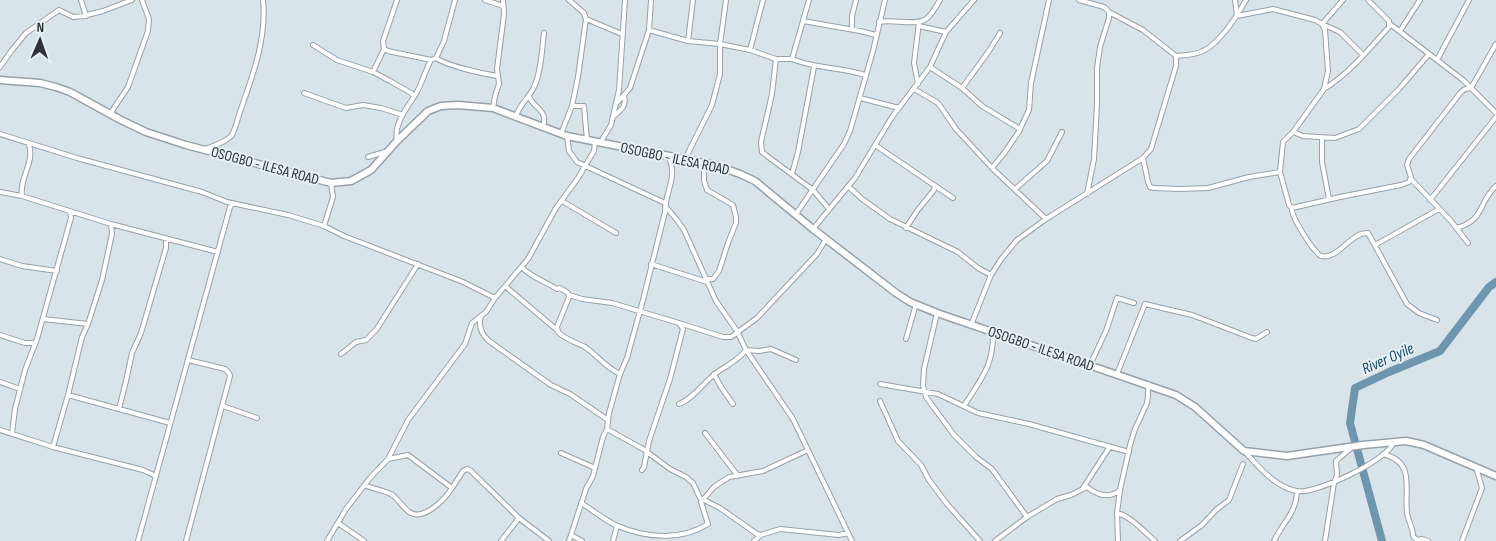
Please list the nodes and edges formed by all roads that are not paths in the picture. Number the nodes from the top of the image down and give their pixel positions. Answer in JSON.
{"nodes":[{"id":1,"x":81,"y":0,"type":"edge"},
{"id":2,"x":132,"y":0,"type":"edge"},
{"id":3,"x":142,"y":0,"type":"edge"},
{"id":4,"x":263,"y":0,"type":"edge"},
{"id":5,"x":397,"y":0,"type":"edge"},
{"id":6,"x":455,"y":0,"type":"edge"},
{"id":7,"x":485,"y":0,"type":"edge"},
{"id":8,"x":503,"y":0,"type":"edge"},
{"id":9,"x":569,"y":0,"type":"edge"},
{"id":10,"x":625,"y":0,"type":"edge"},
{"id":11,"x":651,"y":0,"type":"edge"},
{"id":12,"x":693,"y":0,"type":"edge"},
{"id":13,"x":726,"y":0,"type":"edge"},
{"id":14,"x":762,"y":0,"type":"edge"},
{"id":15,"x":809,"y":0,"type":"edge"},
{"id":16,"x":856,"y":0,"type":"edge"},
{"id":17,"x":885,"y":0,"type":"edge"},
{"id":18,"x":940,"y":0,"type":"edge"},
{"id":19,"x":974,"y":0,"type":"edge"},
{"id":20,"x":1049,"y":0,"type":"edge"},
{"id":21,"x":1079,"y":0,"type":"edge"},
{"id":22,"x":1235,"y":0,"type":"edge"},
{"id":23,"x":1246,"y":0,"type":"edge"},
{"id":24,"x":1343,"y":0,"type":"edge"},
{"id":25,"x":1368,"y":0,"type":"edge"},
{"id":26,"x":1420,"y":0,"type":"edge"},
{"id":27,"x":1469,"y":0,"type":"edge"},
{"id":28,"x":503,"y":6,"type":"junction"},
{"id":29,"x":1109,"y":12,"type":"junction"},
{"id":30,"x":87,"y":15,"type":"junction"},
{"id":31,"x":1237,"y":16,"type":"junction"},
{"id":32,"x":586,"y":19,"type":"junction"},
{"id":33,"x":803,"y":21,"type":"junction"},
{"id":34,"x":879,"y":22,"type":"junction"},
{"id":35,"x":919,"y":24,"type":"junction"},
{"id":36,"x":1322,"y":24,"type":"junction"},
{"id":37,"x":1390,"y":24,"type":"junction"},
{"id":38,"x":852,"y":29,"type":"junction"},
{"id":39,"x":648,"y":30,"type":"junction"},
{"id":40,"x":1400,"y":31,"type":"junction"},
{"id":41,"x":946,"y":32,"type":"junction"},
{"id":42,"x":544,"y":33,"type":"dead end"},
{"id":43,"x":1000,"y":33,"type":"dead end"},
{"id":44,"x":622,"y":34,"type":"junction"},
{"id":45,"x":876,"y":35,"type":"junction"},
{"id":46,"x":688,"y":41,"type":"junction"},
{"id":47,"x":720,"y":44,"type":"junction"},
{"id":48,"x":1496,"y":44,"type":"edge"},
{"id":49,"x":313,"y":45,"type":"dead end"},
{"id":50,"x":384,"y":48,"type":"junction"},
{"id":51,"x":750,"y":50,"type":"junction"},
{"id":52,"x":1429,"y":54,"type":"junction"},
{"id":53,"x":1363,"y":55,"type":"junction"},
{"id":54,"x":1176,"y":56,"type":"junction"},
{"id":55,"x":436,"y":58,"type":"junction"},
{"id":56,"x":776,"y":59,"type":"junction"},
{"id":57,"x":792,"y":59,"type":"junction"},
{"id":58,"x":431,"y":60,"type":"junction"},
{"id":59,"x":1437,"y":60,"type":"junction"},
{"id":60,"x":814,"y":66,"type":"junction"},
{"id":61,"x":0,"y":67,"type":"edge"},
{"id":62,"x":930,"y":67,"type":"junction"},
{"id":63,"x":373,"y":72,"type":"junction"},
{"id":64,"x":865,"y":75,"type":"junction"},
{"id":65,"x":498,"y":76,"type":"junction"},
{"id":66,"x":0,"y":80,"type":"edge"},
{"id":67,"x":918,"y":84,"type":"junction"},
{"id":68,"x":962,"y":88,"type":"junction"},
{"id":69,"x":1471,"y":88,"type":"junction"},
{"id":70,"x":914,"y":89,"type":"junction"},
{"id":71,"x":1324,"y":89,"type":"junction"},
{"id":72,"x":304,"y":93,"type":"dead end"},
{"id":73,"x":414,"y":96,"type":"junction"},
{"id":74,"x":624,"y":96,"type":"junction"},
{"id":75,"x":529,"y":98,"type":"junction"},
{"id":76,"x":860,"y":98,"type":"junction"},
{"id":77,"x":616,"y":105,"type":"junction"},
{"id":78,"x":572,"y":106,"type":"junction"},
{"id":79,"x":493,"y":108,"type":"junction"},
{"id":80,"x":899,"y":108,"type":"junction"},
{"id":81,"x":1496,"y":113,"type":"edge"},
{"id":82,"x":110,"y":114,"type":"junction"},
{"id":83,"x":403,"y":115,"type":"junction"},
{"id":84,"x":614,"y":116,"type":"junction"},
{"id":85,"x":516,"y":117,"type":"junction"},
{"id":86,"x":1496,"y":117,"type":"edge"},
{"id":87,"x":543,"y":127,"type":"junction"},
{"id":88,"x":1020,"y":129,"type":"junction"},
{"id":89,"x":1062,"y":132,"type":"dead end"},
{"id":90,"x":1292,"y":132,"type":"junction"},
{"id":91,"x":0,"y":134,"type":"edge"},
{"id":92,"x":564,"y":135,"type":"junction"},
{"id":93,"x":1322,"y":138,"type":"junction"},
{"id":94,"x":397,"y":141,"type":"junction"},
{"id":95,"x":594,"y":142,"type":"junction"},
{"id":96,"x":29,"y":144,"type":"junction"},
{"id":97,"x":215,"y":144,"type":"junction"},
{"id":98,"x":875,"y":145,"type":"junction"},
{"id":99,"x":205,"y":149,"type":"junction"},
{"id":100,"x":389,"y":151,"type":"junction"},
{"id":101,"x":214,"y":152,"type":"junction"},
{"id":102,"x":669,"y":156,"type":"junction"},
{"id":103,"x":368,"y":157,"type":"dead end"},
{"id":104,"x":1143,"y":158,"type":"junction"},
{"id":105,"x":685,"y":159,"type":"junction"},
{"id":106,"x":704,"y":163,"type":"junction"},
{"id":107,"x":585,"y":166,"type":"junction"},
{"id":108,"x":992,"y":168,"type":"junction"},
{"id":109,"x":1280,"y":172,"type":"junction"},
{"id":110,"x":792,"y":174,"type":"junction"},
{"id":111,"x":1411,"y":179,"type":"junction"},
{"id":112,"x":331,"y":183,"type":"junction"},
{"id":113,"x":848,"y":186,"type":"junction"},
{"id":114,"x":935,"y":186,"type":"junction"},
{"id":115,"x":1496,"y":186,"type":"edge"},
{"id":116,"x":1015,"y":189,"type":"junction"},
{"id":117,"x":813,"y":190,"type":"junction"},
{"id":118,"x":0,"y":192,"type":"edge"},
{"id":119,"x":1087,"y":194,"type":"junction"},
{"id":120,"x":22,"y":196,"type":"junction"},
{"id":121,"x":953,"y":198,"type":"dead end"},
{"id":122,"x":1329,"y":200,"type":"junction"},
{"id":123,"x":1430,"y":200,"type":"junction"},
{"id":124,"x":562,"y":201,"type":"junction"},
{"id":125,"x":227,"y":202,"type":"junction"},
{"id":126,"x":233,"y":203,"type":"junction"},
{"id":127,"x":665,"y":205,"type":"junction"},
{"id":128,"x":230,"y":207,"type":"junction"},
{"id":129,"x":1292,"y":208,"type":"junction"},
{"id":130,"x":829,"y":209,"type":"junction"},
{"id":131,"x":1439,"y":209,"type":"junction"},
{"id":132,"x":70,"y":212,"type":"junction"},
{"id":133,"x":796,"y":214,"type":"junction"},
{"id":134,"x":1046,"y":219,"type":"junction"},
{"id":135,"x":111,"y":224,"type":"junction"},
{"id":136,"x":324,"y":226,"type":"junction"},
{"id":137,"x":906,"y":228,"type":"junction"},
{"id":138,"x":1456,"y":228,"type":"junction"},
{"id":139,"x":813,"y":229,"type":"junction"},
{"id":140,"x":616,"y":233,"type":"dead end"},
{"id":141,"x":166,"y":239,"type":"junction"},
{"id":142,"x":826,"y":239,"type":"junction"},
{"id":143,"x":1468,"y":243,"type":"dead end"},
{"id":144,"x":1375,"y":245,"type":"junction"},
{"id":145,"x":218,"y":252,"type":"junction"},
{"id":146,"x":0,"y":259,"type":"edge"},
{"id":147,"x":418,"y":264,"type":"junction"},
{"id":148,"x":651,"y":264,"type":"junction"},
{"id":149,"x":521,"y":267,"type":"junction"},
{"id":150,"x":57,"y":272,"type":"junction"},
{"id":151,"x":990,"y":275,"type":"junction"},
{"id":152,"x":707,"y":280,"type":"junction"},
{"id":153,"x":505,"y":286,"type":"junction"},
{"id":154,"x":569,"y":295,"type":"junction"},
{"id":155,"x":495,"y":298,"type":"junction"},
{"id":156,"x":1134,"y":303,"type":"dead end"},
{"id":157,"x":916,"y":304,"type":"junction"},
{"id":158,"x":640,"y":311,"type":"junction"},
{"id":159,"x":937,"y":313,"type":"junction"},
{"id":160,"x":481,"y":316,"type":"junction"},
{"id":161,"x":43,"y":319,"type":"junction"},
{"id":162,"x":1437,"y":320,"type":"dead end"},
{"id":163,"x":679,"y":322,"type":"junction"},
{"id":164,"x":88,"y":324,"type":"junction"},
{"id":165,"x":971,"y":324,"type":"junction"},
{"id":166,"x":557,"y":330,"type":"junction"},
{"id":167,"x":737,"y":331,"type":"junction"},
{"id":168,"x":993,"y":332,"type":"junction"},
{"id":169,"x":1267,"y":332,"type":"dead end"},
{"id":170,"x":0,"y":335,"type":"edge"},
{"id":171,"x":906,"y":339,"type":"dead end"},
{"id":172,"x":35,"y":343,"type":"junction"},
{"id":173,"x":746,"y":350,"type":"junction"},
{"id":174,"x":341,"y":354,"type":"dead end"},
{"id":175,"x":188,"y":360,"type":"junction"},
{"id":176,"x":796,"y":360,"type":"dead end"},
{"id":177,"x":1090,"y":366,"type":"junction"},
{"id":178,"x":620,"y":374,"type":"junction"},
{"id":179,"x":714,"y":374,"type":"junction"},
{"id":180,"x":1117,"y":374,"type":"junction"},
{"id":181,"x":0,"y":382,"type":"edge"},
{"id":182,"x":880,"y":384,"type":"dead end"},
{"id":183,"x":1148,"y":384,"type":"junction"},
{"id":184,"x":20,"y":389,"type":"junction"},
{"id":185,"x":924,"y":391,"type":"junction"},
{"id":186,"x":68,"y":395,"type":"junction"},
{"id":187,"x":928,"y":395,"type":"junction"},
{"id":188,"x":880,"y":401,"type":"dead end"},
{"id":189,"x":679,"y":404,"type":"dead end"},
{"id":190,"x":733,"y":404,"type":"dead end"},
{"id":191,"x":223,"y":406,"type":"junction"},
{"id":192,"x":964,"y":406,"type":"junction"},
{"id":193,"x":119,"y":409,"type":"junction"},
{"id":194,"x":257,"y":418,"type":"dead end"},
{"id":195,"x":608,"y":420,"type":"junction"},
{"id":196,"x":170,"y":423,"type":"junction"},
{"id":197,"x":607,"y":429,"type":"junction"},
{"id":198,"x":0,"y":430,"type":"edge"},
{"id":199,"x":12,"y":433,"type":"junction"},
{"id":200,"x":705,"y":433,"type":"dead end"},
{"id":201,"x":1394,"y":442,"type":"junction"},
{"id":202,"x":1353,"y":446,"type":"junction"},
{"id":203,"x":53,"y":447,"type":"junction"},
{"id":204,"x":1109,"y":448,"type":"junction"},
{"id":205,"x":808,"y":450,"type":"junction"},
{"id":206,"x":1244,"y":451,"type":"junction"},
{"id":207,"x":647,"y":452,"type":"junction"},
{"id":208,"x":1129,"y":452,"type":"junction"},
{"id":209,"x":560,"y":454,"type":"dead end"},
{"id":210,"x":1383,"y":454,"type":"junction"},
{"id":211,"x":388,"y":459,"type":"junction"},
{"id":212,"x":1243,"y":464,"type":"dead end"},
{"id":213,"x":1476,"y":467,"type":"junction"},
{"id":214,"x":596,"y":468,"type":"junction"},
{"id":215,"x":642,"y":470,"type":"dead end"},
{"id":216,"x":156,"y":476,"type":"junction"},
{"id":217,"x":738,"y":476,"type":"junction"},
{"id":218,"x":1496,"y":476,"type":"edge"},
{"id":219,"x":1334,"y":483,"type":"junction"},
{"id":220,"x":364,"y":486,"type":"junction"},
{"id":221,"x":452,"y":488,"type":"junction"},
{"id":222,"x":1083,"y":488,"type":"junction"},
{"id":223,"x":1120,"y":490,"type":"junction"},
{"id":224,"x":1297,"y":491,"type":"junction"},
{"id":225,"x":704,"y":499,"type":"junction"},
{"id":226,"x":581,"y":503,"type":"junction"},
{"id":227,"x":1117,"y":513,"type":"junction"},
{"id":228,"x":1027,"y":517,"type":"junction"},
{"id":229,"x":519,"y":518,"type":"junction"},
{"id":230,"x":338,"y":523,"type":"junction"},
{"id":231,"x":617,"y":526,"type":"junction"},
{"id":232,"x":848,"y":533,"type":"junction"},
{"id":233,"x":571,"y":535,"type":"junction"},
{"id":234,"x":761,"y":535,"type":"junction"},
{"id":235,"x":138,"y":541,"type":"edge"},
{"id":236,"x":186,"y":541,"type":"edge"},
{"id":237,"x":327,"y":541,"type":"edge"},
{"id":238,"x":364,"y":541,"type":"edge"},
{"id":239,"x":501,"y":541,"type":"edge"},
{"id":240,"x":549,"y":541,"type":"edge"},
{"id":241,"x":569,"y":541,"type":"edge"},
{"id":242,"x":582,"y":541,"type":"edge"},
{"id":243,"x":613,"y":541,"type":"edge"},
{"id":244,"x":754,"y":541,"type":"edge"},
{"id":245,"x":852,"y":541,"type":"edge"},
{"id":246,"x":980,"y":541,"type":"edge"},
{"id":247,"x":995,"y":541,"type":"edge"},
{"id":248,"x":1118,"y":541,"type":"edge"},
{"id":249,"x":1155,"y":541,"type":"edge"},
{"id":250,"x":1180,"y":541,"type":"edge"},
{"id":251,"x":1274,"y":541,"type":"edge"},
{"id":252,"x":1325,"y":541,"type":"edge"},
{"id":253,"x":1428,"y":541,"type":"edge"},
{"id":254,"x":1462,"y":541,"type":"edge"}],
"edges":[{"from":1,"to":30,"type":"street"},
{"from":2,"to":30,"type":"street"},
{"from":3,"to":82,"type":"street"},
{"from":4,"to":97,"type":"street"},
{"from":5,"to":50,"type":"street"},
{"from":6,"to":55,"type":"street"},
{"from":7,"to":28,"type":"street"},
{"from":8,"to":28,"type":"street"},
{"from":9,"to":32,"type":"street"},
{"from":10,"to":44,"type":"street"},
{"from":11,"to":39,"type":"street"},
{"from":12,"to":46,"type":"street"},
{"from":13,"to":47,"type":"street"},
{"from":14,"to":51,"type":"street"},
{"from":15,"to":33,"type":"street"},
{"from":16,"to":38,"type":"street"},
{"from":17,"to":34,"type":"street"},
{"from":18,"to":35,"type":"street"},
{"from":19,"to":41,"type":"street"},
{"from":20,"to":88,"type":"street"},
{"from":21,"to":29,"type":"street"},
{"from":22,"to":31,"type":"street"},
{"from":23,"to":31,"type":"street"},
{"from":24,"to":36,"type":"street"},
{"from":25,"to":37,"type":"street"},
{"from":26,"to":40,"type":"street"},
{"from":27,"to":59,"type":"street"},
{"from":28,"to":65,"type":"street"},
{"from":29,"to":54,"type":"street"},
{"from":29,"to":119,"type":"street"},
{"from":30,"to":61,"type":"street"},
{"from":31,"to":36,"type":"street"},
{"from":31,"to":54,"type":"street"},
{"from":32,"to":44,"type":"street"},
{"from":32,"to":78,"type":"street"},
{"from":33,"to":38,"type":"street"},
{"from":33,"to":57,"type":"street"},
{"from":34,"to":35,"type":"street"},
{"from":34,"to":45,"type":"street"},
{"from":35,"to":41,"type":"street"},
{"from":35,"to":67,"type":"street"},
{"from":36,"to":53,"type":"street"},
{"from":36,"to":71,"type":"street"},
{"from":37,"to":40,"type":"street"},
{"from":37,"to":53,"type":"street"},
{"from":38,"to":45,"type":"street"},
{"from":39,"to":46,"type":"street"},
{"from":39,"to":74,"type":"street"},
{"from":40,"to":52,"type":"street"},
{"from":41,"to":62,"type":"street"},
{"from":42,"to":75,"type":"street"},
{"from":43,"to":68,"type":"street"},
{"from":44,"to":77,"type":"street"},
{"from":45,"to":64,"type":"street"},
{"from":46,"to":47,"type":"street"},
{"from":47,"to":51,"type":"street"},
{"from":47,"to":105,"type":"street"},
{"from":48,"to":69,"type":"street"},
{"from":49,"to":63,"type":"street"},
{"from":50,"to":58,"type":"street"},
{"from":50,"to":63,"type":"street"},
{"from":51,"to":56,"type":"street"},
{"from":52,"to":59,"type":"street"},
{"from":52,"to":93,"type":"street"},
{"from":53,"to":71,"type":"street"},
{"from":54,"to":104,"type":"street"},
{"from":55,"to":58,"type":"street"},
{"from":55,"to":65,"type":"street"},
{"from":56,"to":57,"type":"street"},
{"from":56,"to":110,"type":"street"},
{"from":57,"to":60,"type":"street"},
{"from":58,"to":73,"type":"street"},
{"from":59,"to":69,"type":"street"},
{"from":60,"to":64,"type":"street"},
{"from":60,"to":110,"type":"street"},
{"from":62,"to":67,"type":"street"},
{"from":62,"to":68,"type":"street"},
{"from":63,"to":73,"type":"street"},
{"from":64,"to":76,"type":"street"},
{"from":65,"to":79,"type":"street"},
{"from":66,"to":82,"type":"main road","name":"OSOGBO - ILESA ROAD"},
{"from":67,"to":70,"type":"street"},
{"from":68,"to":88,"type":"street"},
{"from":69,"to":81,"type":"street"},
{"from":69,"to":111,"type":"street"},
{"from":70,"to":80,"type":"street"},
{"from":70,"to":108,"type":"street"},
{"from":71,"to":90,"type":"street"},
{"from":72,"to":83,"type":"street"},
{"from":73,"to":83,"type":"street"},
{"from":74,"to":77,"type":"street"},
{"from":74,"to":84,"type":"street"},
{"from":75,"to":85,"type":"street"},
{"from":75,"to":87,"type":"street"},
{"from":76,"to":80,"type":"street"},
{"from":76,"to":117,"type":"street"},
{"from":77,"to":84,"type":"street"},
{"from":78,"to":92,"type":"street"},
{"from":78,"to":95,"type":"street"},
{"from":79,"to":85,"type":"main road","name":"OSOGBO - ILESA ROAD"},
{"from":79,"to":94,"type":"main road","name":"OSOGBO - ILESA ROAD"},
{"from":80,"to":98,"type":"street"},
{"from":82,"to":99,"type":"main road","name":"OSOGBO - ILESA ROAD"},
{"from":83,"to":94,"type":"street"},
{"from":84,"to":95,"type":"street"},
{"from":85,"to":87,"type":"main road","name":"OSOGBO - ILESA ROAD"},
{"from":86,"to":123,"type":"street"},
{"from":87,"to":92,"type":"main road","name":"OSOGBO - ILESA ROAD"},
{"from":88,"to":108,"type":"street"},
{"from":89,"to":116,"type":"street"},
{"from":90,"to":93,"type":"street"},
{"from":90,"to":109,"type":"street"},
{"from":91,"to":96,"type":"street"},
{"from":92,"to":95,"type":"main road","name":"OSOGBO - ILESA ROAD"},
{"from":92,"to":107,"type":"street"},
{"from":93,"to":122,"type":"street"},
{"from":94,"to":100,"type":"main road","name":"OSOGBO - ILESA ROAD"},
{"from":95,"to":102,"type":"main road","name":"OSOGBO - ILESA ROAD"},
{"from":95,"to":107,"type":"street"},
{"from":96,"to":120,"type":"street"},
{"from":96,"to":125,"type":"street"},
{"from":97,"to":99,"type":"street"},
{"from":97,"to":101,"type":"street"},
{"from":98,"to":113,"type":"street"},
{"from":98,"to":114,"type":"street"},
{"from":99,"to":101,"type":"main road","name":"OSOGBO - ILESA ROAD"},
{"from":100,"to":103,"type":"street"},
{"from":100,"to":112,"type":"main road","name":"OSOGBO - ILESA ROAD"},
{"from":101,"to":112,"type":"main road","name":"OSOGBO - ILESA ROAD"},
{"from":102,"to":105,"type":"main road","name":"OSOGBO - ILESA ROAD"},
{"from":102,"to":127,"type":"street"},
{"from":104,"to":109,"type":"street"},
{"from":104,"to":119,"type":"street"},
{"from":105,"to":106,"type":"main road","name":"OSOGBO - ILESA ROAD"},
{"from":106,"to":133,"type":"main road","name":"OSOGBO - ILESA ROAD"},
{"from":106,"to":152,"type":"street"},
{"from":107,"to":124,"type":"street"},
{"from":107,"to":127,"type":"street"},
{"from":108,"to":116,"type":"street"},
{"from":109,"to":129,"type":"street"},
{"from":110,"to":117,"type":"street"},
{"from":111,"to":122,"type":"street"},
{"from":111,"to":123,"type":"street"},
{"from":112,"to":136,"type":"street"},
{"from":113,"to":130,"type":"street"},
{"from":113,"to":137,"type":"street"},
{"from":114,"to":121,"type":"street"},
{"from":114,"to":137,"type":"street"},
{"from":115,"to":138,"type":"street"},
{"from":116,"to":134,"type":"street"},
{"from":117,"to":130,"type":"street"},
{"from":117,"to":133,"type":"street"},
{"from":118,"to":120,"type":"street"},
{"from":119,"to":134,"type":"street"},
{"from":120,"to":132,"type":"street"},
{"from":122,"to":129,"type":"street"},
{"from":123,"to":131,"type":"street"},
{"from":124,"to":140,"type":"street"},
{"from":124,"to":149,"type":"street"},
{"from":125,"to":126,"type":"street"},
{"from":125,"to":128,"type":"street"},
{"from":126,"to":128,"type":"street"},
{"from":126,"to":136,"type":"street"},
{"from":127,"to":148,"type":"street"},
{"from":127,"to":152,"type":"street"},
{"from":128,"to":145,"type":"street"},
{"from":129,"to":144,"type":"street"},
{"from":130,"to":139,"type":"street"},
{"from":131,"to":138,"type":"street"},
{"from":131,"to":144,"type":"street"},
{"from":132,"to":135,"type":"street"},
{"from":132,"to":150,"type":"street"},
{"from":133,"to":139,"type":"main road","name":"OSOGBO - ILESA ROAD"},
{"from":134,"to":151,"type":"street"},
{"from":135,"to":141,"type":"street"},
{"from":135,"to":164,"type":"street"},
{"from":136,"to":147,"type":"street"},
{"from":137,"to":151,"type":"street"},
{"from":138,"to":143,"type":"street"},
{"from":139,"to":142,"type":"main road","name":"OSOGBO - ILESA ROAD"},
{"from":141,"to":145,"type":"street"},
{"from":141,"to":193,"type":"street"},
{"from":142,"to":157,"type":"main road","name":"OSOGBO - ILESA ROAD"},
{"from":142,"to":167,"type":"street"},
{"from":144,"to":162,"type":"street"},
{"from":145,"to":175,"type":"street"},
{"from":146,"to":150,"type":"street"},
{"from":147,"to":155,"type":"street"},
{"from":147,"to":174,"type":"street"},
{"from":148,"to":152,"type":"street"},
{"from":148,"to":158,"type":"street"},
{"from":149,"to":153,"type":"street"},
{"from":149,"to":154,"type":"street"},
{"from":150,"to":161,"type":"street"},
{"from":151,"to":165,"type":"street"},
{"from":152,"to":167,"type":"street"},
{"from":153,"to":155,"type":"street"},
{"from":153,"to":166,"type":"street"},
{"from":154,"to":158,"type":"street"},
{"from":154,"to":166,"type":"street"},
{"from":155,"to":160,"type":"street"},
{"from":156,"to":177,"type":"street"},
{"from":157,"to":159,"type":"main road","name":"OSOGBO - ILESA ROAD"},
{"from":157,"to":171,"type":"street"},
{"from":158,"to":163,"type":"street"},
{"from":158,"to":178,"type":"street"},
{"from":159,"to":165,"type":"main road","name":"OSOGBO - ILESA ROAD"},
{"from":159,"to":185,"type":"street"},
{"from":160,"to":195,"type":"street"},
{"from":160,"to":211,"type":"street"},
{"from":161,"to":164,"type":"street"},
{"from":161,"to":172,"type":"street"},
{"from":163,"to":167,"type":"street"},
{"from":163,"to":207,"type":"street"},
{"from":164,"to":186,"type":"street"},
{"from":165,"to":168,"type":"main road","name":"OSOGBO - ILESA ROAD"},
{"from":166,"to":178,"type":"street"},
{"from":167,"to":173,"type":"street"},
{"from":168,"to":177,"type":"main road","name":"OSOGBO - ILESA ROAD"},
{"from":168,"to":192,"type":"street"},
{"from":169,"to":180,"type":"street"},
{"from":170,"to":172,"type":"street"},
{"from":172,"to":184,"type":"street"},
{"from":173,"to":176,"type":"street"},
{"from":173,"to":179,"type":"street"},
{"from":173,"to":205,"type":"street"},
{"from":175,"to":191,"type":"street"},
{"from":175,"to":196,"type":"street"},
{"from":177,"to":180,"type":"main road","name":"OSOGBO - ILESA ROAD"},
{"from":178,"to":195,"type":"street"},
{"from":179,"to":189,"type":"street"},
{"from":179,"to":190,"type":"street"},
{"from":180,"to":183,"type":"main road","name":"OSOGBO - ILESA ROAD"},
{"from":181,"to":184,"type":"street"},
{"from":182,"to":185,"type":"street"},
{"from":183,"to":206,"type":"main road","name":"OSOGBO - ILESA ROAD"},
{"from":183,"to":208,"type":"street"},
{"from":184,"to":199,"type":"street"},
{"from":185,"to":187,"type":"street"},
{"from":186,"to":193,"type":"street"},
{"from":186,"to":203,"type":"street"},
{"from":187,"to":192,"type":"street"},
{"from":187,"to":228,"type":"street"},
{"from":188,"to":246,"type":"street"},
{"from":191,"to":194,"type":"street"},
{"from":191,"to":236,"type":"street"},
{"from":192,"to":204,"type":"street"},
{"from":193,"to":196,"type":"street"},
{"from":195,"to":197,"type":"street"},
{"from":196,"to":216,"type":"street"},
{"from":197,"to":207,"type":"street"},
{"from":197,"to":214,"type":"street"},
{"from":198,"to":199,"type":"street"},
{"from":199,"to":203,"type":"street"},
{"from":200,"to":217,"type":"street"},
{"from":201,"to":202,"type":"main road"},
{"from":201,"to":210,"type":"street"},
{"from":201,"to":213,"type":"main road"},
{"from":202,"to":206,"type":"main road"},
{"from":202,"to":219,"type":"street"},
{"from":203,"to":216,"type":"street"},
{"from":204,"to":208,"type":"street"},
{"from":204,"to":222,"type":"street"},
{"from":205,"to":217,"type":"street"},
{"from":205,"to":232,"type":"street"},
{"from":206,"to":224,"type":"street"},
{"from":207,"to":215,"type":"street"},
{"from":207,"to":225,"type":"street"},
{"from":208,"to":223,"type":"street"},
{"from":209,"to":214,"type":"street"},
{"from":210,"to":219,"type":"street"},
{"from":210,"to":253,"type":"street"},
{"from":211,"to":220,"type":"street"},
{"from":211,"to":221,"type":"street"},
{"from":212,"to":250,"type":"street"},
{"from":213,"to":218,"type":"main road"},
{"from":213,"to":254,"type":"street"},
{"from":214,"to":226,"type":"street"},
{"from":216,"to":235,"type":"street"},
{"from":217,"to":225,"type":"street"},
{"from":219,"to":224,"type":"street"},
{"from":219,"to":252,"type":"street"},
{"from":220,"to":221,"type":"street"},
{"from":220,"to":230,"type":"street"},
{"from":221,"to":229,"type":"street"},
{"from":222,"to":223,"type":"street"},
{"from":222,"to":228,"type":"street"},
{"from":223,"to":227,"type":"street"},
{"from":224,"to":251,"type":"street"},
{"from":225,"to":231,"type":"street"},
{"from":225,"to":234,"type":"street"},
{"from":226,"to":231,"type":"street"},
{"from":226,"to":233,"type":"street"},
{"from":227,"to":248,"type":"street"},
{"from":227,"to":249,"type":"street"},
{"from":228,"to":247,"type":"street"},
{"from":229,"to":239,"type":"street"},
{"from":229,"to":240,"type":"street"},
{"from":230,"to":237,"type":"street"},
{"from":230,"to":238,"type":"street"},
{"from":231,"to":243,"type":"street"},
{"from":232,"to":234,"type":"street"},
{"from":232,"to":245,"type":"street"},
{"from":233,"to":241,"type":"street"},
{"from":233,"to":242,"type":"street"},
{"from":234,"to":244,"type":"street"}]}
